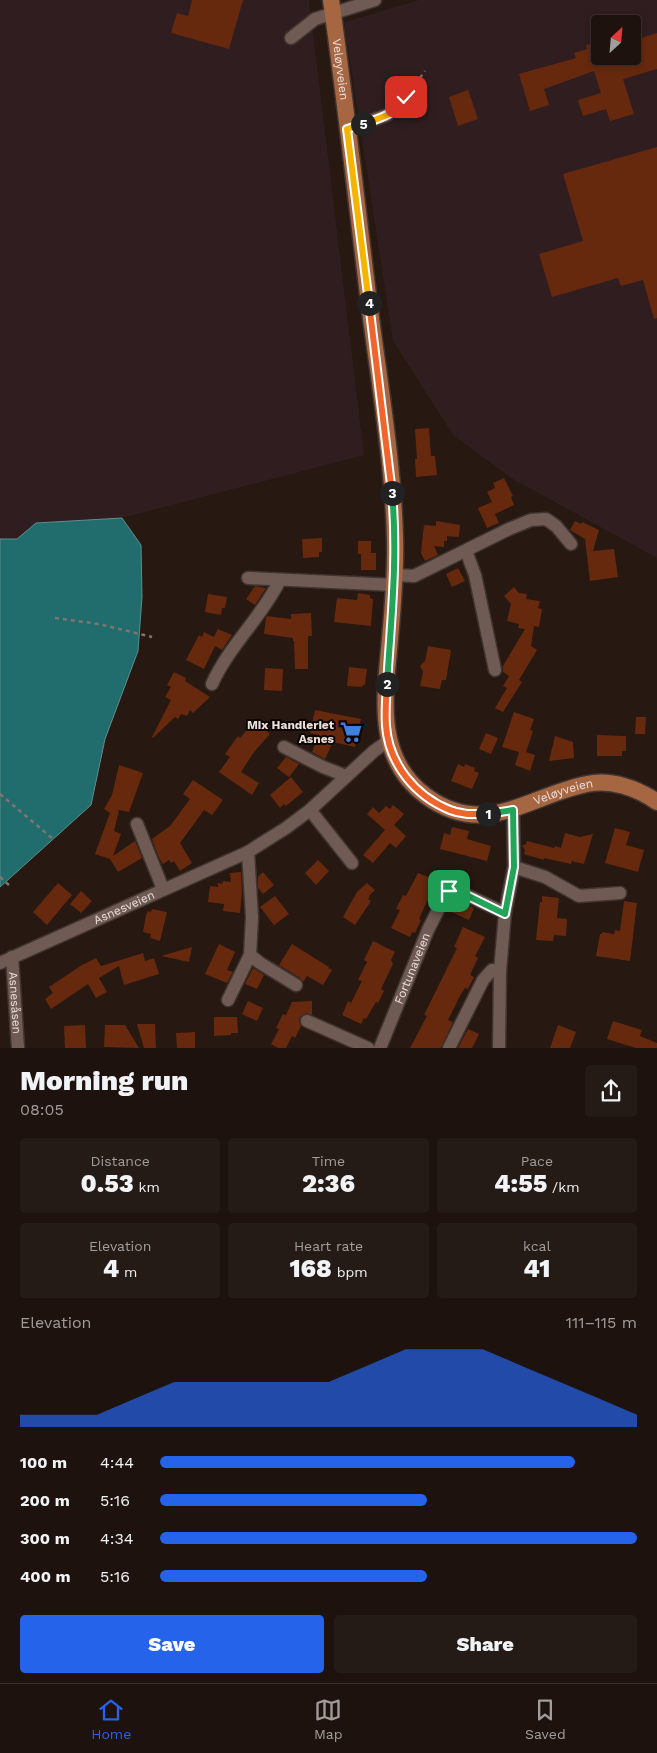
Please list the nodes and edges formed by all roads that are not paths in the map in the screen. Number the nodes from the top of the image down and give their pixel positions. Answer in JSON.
{"nodes":[{"id":1,"x":375,"y":0,"type":"edge"},
{"id":2,"x":332,"y":6,"type":"edge"},
{"id":3,"x":291,"y":38,"type":"dead end"},
{"id":4,"x":387,"y":115,"type":"road end"},
{"id":5,"x":347,"y":129,"type":"junction"},
{"id":6,"x":571,"y":544,"type":"dead end"},
{"id":7,"x":466,"y":551,"type":"junction"},
{"id":8,"x":248,"y":578,"type":"dead end"},
{"id":9,"x":280,"y":580,"type":"junction"},
{"id":10,"x":394,"y":580,"type":"junction"},
{"id":11,"x":495,"y":670,"type":"dead end"},
{"id":12,"x":212,"y":684,"type":"dead end"},
{"id":13,"x":388,"y":741,"type":"junction"},
{"id":14,"x":284,"y":746,"type":"dead end"},
{"id":15,"x":346,"y":776,"type":"junction"},
{"id":16,"x":657,"y":802,"type":"edge"},
{"id":17,"x":310,"y":810,"type":"junction"},
{"id":18,"x":513,"y":810,"type":"junction"},
{"id":19,"x":137,"y":824,"type":"dead end"},
{"id":20,"x":248,"y":852,"type":"junction"},
{"id":21,"x":352,"y":864,"type":"dead end"},
{"id":22,"x":514,"y":867,"type":"junction"},
{"id":23,"x":163,"y":890,"type":"junction"},
{"id":24,"x":620,"y":893,"type":"dead end"},
{"id":25,"x":505,"y":914,"type":"junction"},
{"id":26,"x":250,"y":955,"type":"junction"},
{"id":27,"x":12,"y":957,"type":"junction"},
{"id":28,"x":0,"y":963,"type":"edge"},
{"id":29,"x":500,"y":971,"type":"junction"},
{"id":30,"x":296,"y":985,"type":"dead end"},
{"id":31,"x":228,"y":1000,"type":"dead end"},
{"id":32,"x":307,"y":1021,"type":"dead end"},
{"id":33,"x":18,"y":1048,"type":"edge"},
{"id":34,"x":368,"y":1048,"type":"edge"},
{"id":35,"x":380,"y":1048,"type":"edge"},
{"id":36,"x":449,"y":1048,"type":"edge"},
{"id":37,"x":499,"y":1048,"type":"edge"}],
"edges":[{"from":1,"to":2,"type":"street"},
{"from":2,"to":3,"type":"street"},
{"from":2,"to":5,"type":"main road","name":"Veløyveien"},
{"from":4,"to":5,"type":"street"},
{"from":5,"to":10,"type":"main road","name":"Veløyveien"},
{"from":6,"to":7,"type":"street"},
{"from":7,"to":10,"type":"street"},
{"from":7,"to":11,"type":"street"},
{"from":8,"to":9,"type":"street"},
{"from":9,"to":10,"type":"street"},
{"from":9,"to":12,"type":"street"},
{"from":10,"to":13,"type":"main road","name":"Veløyveien"},
{"from":13,"to":15,"type":"street","name":"Asnesveien"},
{"from":13,"to":18,"type":"main road","name":"Veløyveien"},
{"from":14,"to":15,"type":"street"},
{"from":15,"to":17,"type":"street","name":"Asnesveien"},
{"from":16,"to":18,"type":"main road","name":"Veløyveien"},
{"from":17,"to":20,"type":"street","name":"Asnesveien"},
{"from":17,"to":21,"type":"street"},
{"from":18,"to":22,"type":"street"},
{"from":19,"to":23,"type":"street"},
{"from":20,"to":23,"type":"street","name":"Asnesveien"},
{"from":20,"to":26,"type":"street"},
{"from":22,"to":24,"type":"street"},
{"from":22,"to":25,"type":"street"},
{"from":23,"to":27,"type":"street","name":"Asnesveien"},
{"from":25,"to":29,"type":"street"},
{"from":25,"to":35,"type":"street","name":"Fortunaveien"},
{"from":26,"to":30,"type":"street"},
{"from":26,"to":31,"type":"street"},
{"from":27,"to":28,"type":"street","name":"Asnesveien"},
{"from":27,"to":33,"type":"street","name":"Asnesåsen"},
{"from":29,"to":36,"type":"street"},
{"from":29,"to":37,"type":"street"},
{"from":32,"to":34,"type":"street"}]}
